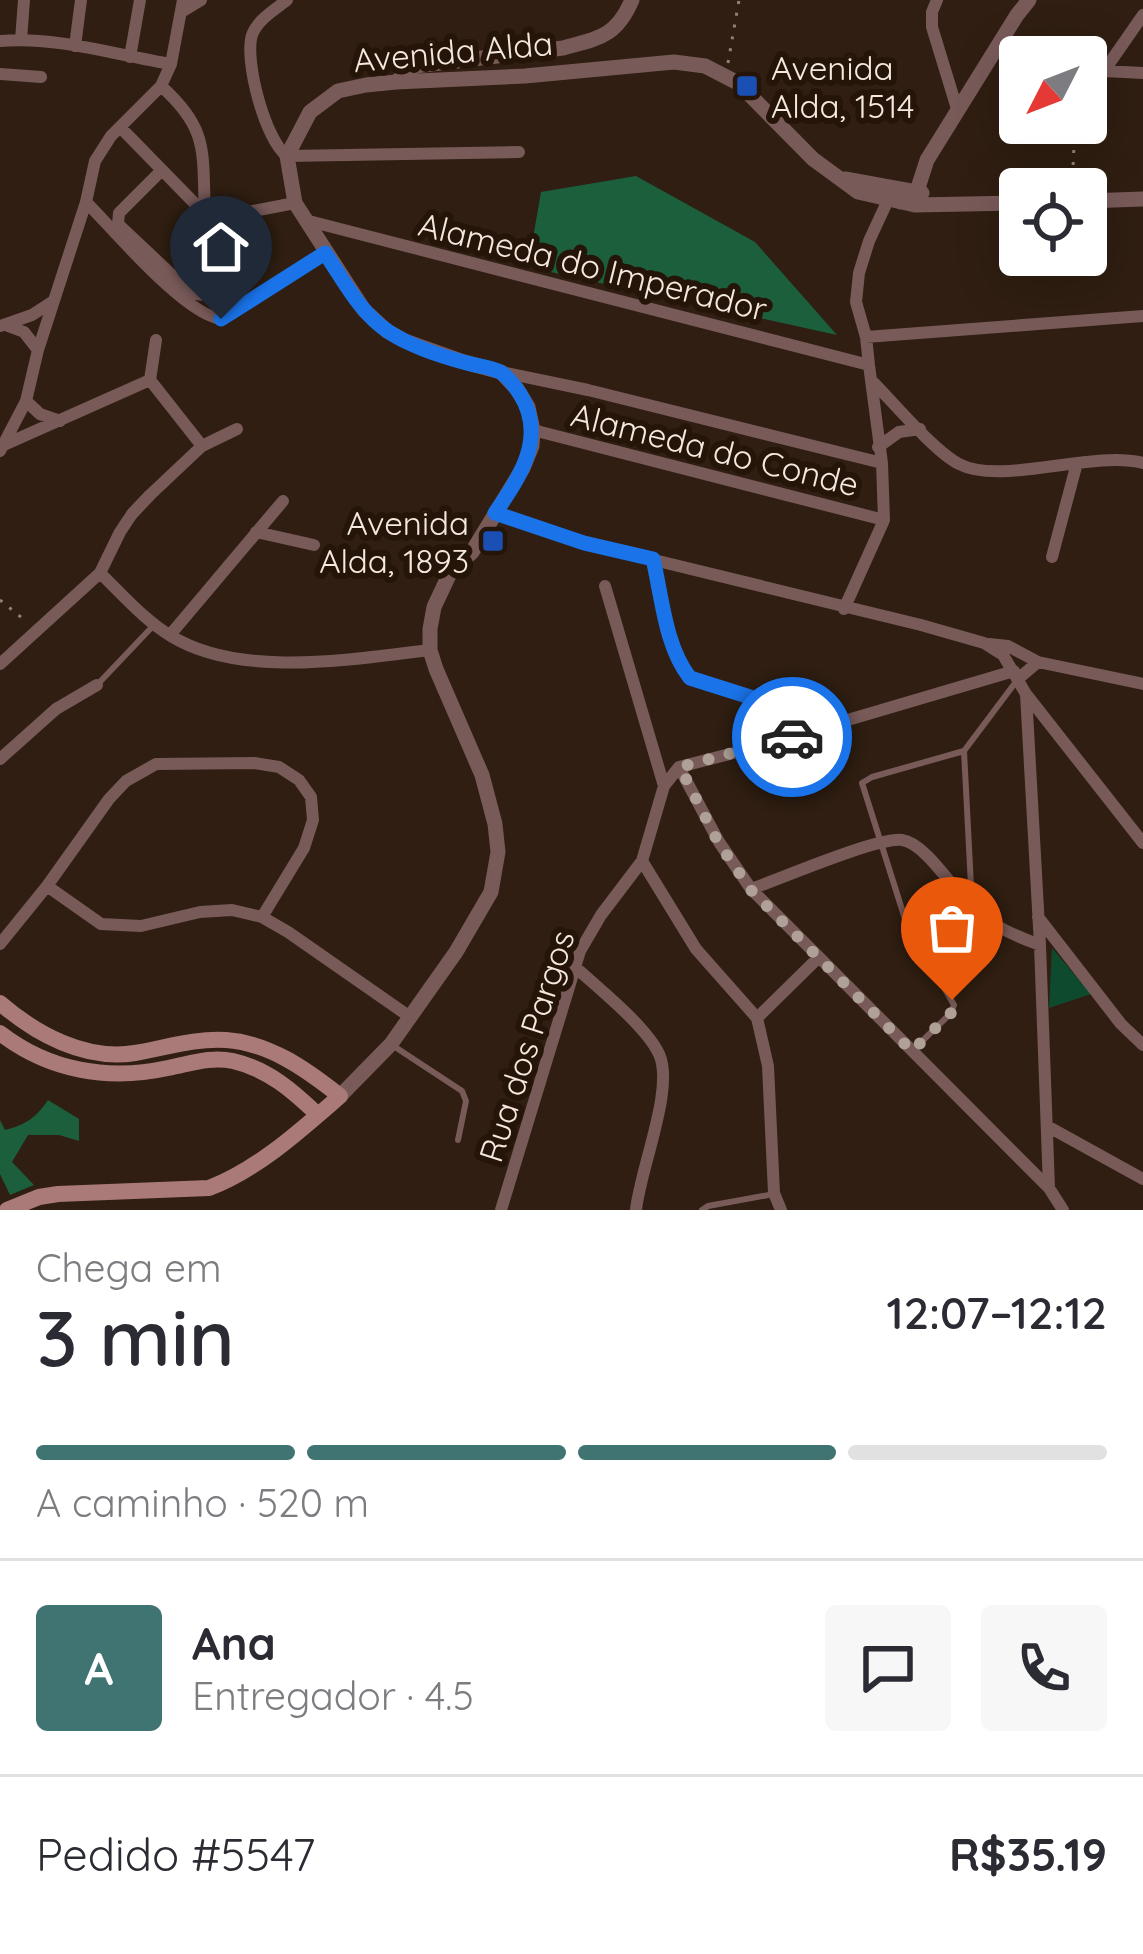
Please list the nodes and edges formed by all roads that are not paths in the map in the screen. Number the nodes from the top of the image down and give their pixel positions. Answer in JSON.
{"nodes":[{"id":1,"x":24,"y":0,"type":"edge"},
{"id":2,"x":81,"y":0,"type":"edge"},
{"id":3,"x":140,"y":0,"type":"edge"},
{"id":4,"x":201,"y":0,"type":"edge"},
{"id":5,"x":287,"y":0,"type":"edge"},
{"id":6,"x":632,"y":0,"type":"edge"},
{"id":7,"x":937,"y":0,"type":"edge"},
{"id":8,"x":1029,"y":0,"type":"edge"},
{"id":9,"x":182,"y":6,"type":"edge"},
{"id":10,"x":1143,"y":15,"type":"edge"},
{"id":11,"x":22,"y":40,"type":"junction"},
{"id":12,"x":0,"y":41,"type":"edge"},
{"id":13,"x":75,"y":46,"type":"junction"},
{"id":14,"x":130,"y":57,"type":"junction"},
{"id":15,"x":171,"y":64,"type":"junction"},
{"id":16,"x":1143,"y":73,"type":"edge"},
{"id":17,"x":0,"y":74,"type":"edge"},
{"id":18,"x":41,"y":77,"type":"dead end"},
{"id":19,"x":396,"y":82,"type":"junction"},
{"id":20,"x":161,"y":86,"type":"junction"},
{"id":21,"x":958,"y":112,"type":"junction"},
{"id":22,"x":120,"y":128,"type":"junction"},
{"id":23,"x":519,"y":152,"type":"dead end"},
{"id":24,"x":286,"y":156,"type":"junction"},
{"id":25,"x":927,"y":160,"type":"junction"},
{"id":26,"x":161,"y":171,"type":"junction"},
{"id":27,"x":917,"y":191,"type":"junction"},
{"id":28,"x":893,"y":196,"type":"junction"},
{"id":29,"x":1143,"y":199,"type":"edge"},
{"id":30,"x":1107,"y":200,"type":"edge"},
{"id":31,"x":86,"y":202,"type":"junction"},
{"id":32,"x":947,"y":202,"type":"junction"},
{"id":33,"x":295,"y":203,"type":"junction"},
{"id":34,"x":999,"y":203,"type":"edge"},
{"id":35,"x":210,"y":219,"type":"junction"},
{"id":36,"x":304,"y":219,"type":"junction"},
{"id":37,"x":325,"y":253,"type":"junction"},
{"id":38,"x":53,"y":302,"type":"junction"},
{"id":39,"x":1143,"y":316,"type":"edge"},
{"id":40,"x":2,"y":326,"type":"edge"},
{"id":41,"x":866,"y":337,"type":"junction"},
{"id":42,"x":156,"y":340,"type":"dead end"},
{"id":43,"x":38,"y":350,"type":"junction"},
{"id":44,"x":501,"y":372,"type":"junction"},
{"id":45,"x":870,"y":373,"type":"junction"},
{"id":46,"x":150,"y":380,"type":"junction"},
{"id":47,"x":26,"y":401,"type":"junction"},
{"id":48,"x":61,"y":422,"type":"junction"},
{"id":49,"x":237,"y":428,"type":"dead end"},
{"id":50,"x":920,"y":429,"type":"junction"},
{"id":51,"x":533,"y":430,"type":"junction"},
{"id":52,"x":202,"y":446,"type":"junction"},
{"id":53,"x":3,"y":447,"type":"edge"},
{"id":54,"x":878,"y":447,"type":"junction"},
{"id":55,"x":881,"y":463,"type":"junction"},
{"id":56,"x":1077,"y":463,"type":"junction"},
{"id":57,"x":1143,"y":463,"type":"edge"},
{"id":58,"x":283,"y":501,"type":"dead end"},
{"id":59,"x":495,"y":513,"type":"junction"},
{"id":60,"x":884,"y":520,"type":"junction"},
{"id":61,"x":256,"y":532,"type":"junction"},
{"id":62,"x":314,"y":545,"type":"dead end"},
{"id":63,"x":1052,"y":557,"type":"dead end"},
{"id":64,"x":653,"y":559,"type":"junction"},
{"id":65,"x":100,"y":573,"type":"junction"},
{"id":66,"x":605,"y":586,"type":"dead end"},
{"id":67,"x":844,"y":609,"type":"junction"},
{"id":68,"x":154,"y":624,"type":"junction"},
{"id":69,"x":170,"y":635,"type":"junction"},
{"id":70,"x":984,"y":644,"type":"junction"},
{"id":71,"x":430,"y":650,"type":"junction"},
{"id":72,"x":1038,"y":662,"type":"junction"},
{"id":73,"x":0,"y":664,"type":"edge"},
{"id":74,"x":1016,"y":675,"type":"junction"},
{"id":75,"x":1143,"y":684,"type":"edge"},
{"id":76,"x":97,"y":685,"type":"joint"},
{"id":77,"x":1026,"y":694,"type":"junction"},
{"id":78,"x":835,"y":724,"type":"junction"},
{"id":79,"x":964,"y":751,"type":"junction"},
{"id":80,"x":0,"y":759,"type":"edge"},
{"id":81,"x":680,"y":767,"type":"junction"},
{"id":82,"x":664,"y":786,"type":"junction"},
{"id":83,"x":880,"y":842,"type":"junction"},
{"id":84,"x":1143,"y":843,"type":"edge"},
{"id":85,"x":642,"y":861,"type":"junction"},
{"id":86,"x":47,"y":886,"type":"junction"},
{"id":87,"x":751,"y":890,"type":"junction"},
{"id":88,"x":973,"y":908,"type":"junction"},
{"id":89,"x":262,"y":917,"type":"junction"},
{"id":90,"x":1039,"y":917,"type":"junction"},
{"id":91,"x":0,"y":944,"type":"edge"},
{"id":92,"x":1040,"y":945,"type":"junction"},
{"id":93,"x":818,"y":958,"type":"junction"},
{"id":94,"x":574,"y":966,"type":"junction"},
{"id":95,"x":0,"y":1003,"type":"edge"},
{"id":96,"x":410,"y":1018,"type":"junction"},
{"id":97,"x":758,"y":1018,"type":"junction"},
{"id":98,"x":0,"y":1033,"type":"edge"},
{"id":99,"x":391,"y":1045,"type":"junction"},
{"id":100,"x":1143,"y":1045,"type":"edge"},
{"id":101,"x":912,"y":1051,"type":"junction"},
{"id":102,"x":340,"y":1096,"type":"junction"},
{"id":103,"x":318,"y":1115,"type":"junction"},
{"id":104,"x":1047,"y":1126,"type":"junction"},
{"id":105,"x":458,"y":1140,"type":"dead end"},
{"id":106,"x":1143,"y":1178,"type":"edge"},
{"id":107,"x":1048,"y":1189,"type":"junction"},
{"id":108,"x":774,"y":1193,"type":"junction"},
{"id":109,"x":7,"y":1210,"type":"edge"},
{"id":110,"x":501,"y":1210,"type":"edge"},
{"id":111,"x":636,"y":1210,"type":"edge"},
{"id":112,"x":702,"y":1210,"type":"edge"},
{"id":113,"x":781,"y":1210,"type":"edge"},
{"id":114,"x":1063,"y":1210,"type":"edge"}],
"edges":[{"from":1,"to":11,"type":"street"},
{"from":2,"to":13,"type":"street"},
{"from":3,"to":14,"type":"street"},
{"from":4,"to":9,"type":"street"},
{"from":5,"to":24,"type":"street"},
{"from":6,"to":19,"type":"street"},
{"from":7,"to":21,"type":"street"},
{"from":8,"to":21,"type":"street"},
{"from":9,"to":15,"type":"street"},
{"from":10,"to":16,"type":"street"},
{"from":11,"to":12,"type":"street"},
{"from":11,"to":13,"type":"street"},
{"from":13,"to":14,"type":"street"},
{"from":14,"to":15,"type":"street"},
{"from":15,"to":20,"type":"street"},
{"from":17,"to":18,"type":"street"},
{"from":19,"to":24,"type":"street","name":"Avenida Alda"},
{"from":19,"to":28,"type":"street","name":"Avenida Alda"},
{"from":20,"to":22,"type":"street"},
{"from":20,"to":35,"type":"street"},
{"from":21,"to":25,"type":"street"},
{"from":22,"to":26,"type":"street"},
{"from":22,"to":31,"type":"street"},
{"from":23,"to":24,"type":"street"},
{"from":24,"to":33,"type":"street"},
{"from":25,"to":27,"type":"street"},
{"from":25,"to":28,"type":"street"},
{"from":26,"to":35,"type":"street"},
{"from":26,"to":35,"type":"street"},
{"from":27,"to":28,"type":"street","name":"Avenida Alda"},
{"from":27,"to":32,"type":"street","name":"Avenida Alda"},
{"from":28,"to":32,"type":"street","name":"Avenida Alda"},
{"from":28,"to":41,"type":"street"},
{"from":29,"to":30,"type":"street"},
{"from":31,"to":37,"type":"street"},
{"from":31,"to":38,"type":"street"},
{"from":32,"to":34,"type":"street"},
{"from":33,"to":35,"type":"street"},
{"from":33,"to":36,"type":"street"},
{"from":36,"to":37,"type":"street"},
{"from":36,"to":45,"type":"street","name":"Alameda do Imperador"},
{"from":37,"to":44,"type":"street"},
{"from":38,"to":40,"type":"street"},
{"from":38,"to":43,"type":"street"},
{"from":39,"to":41,"type":"street"},
{"from":40,"to":43,"type":"street"},
{"from":41,"to":45,"type":"street"},
{"from":42,"to":46,"type":"street"},
{"from":43,"to":47,"type":"street"},
{"from":44,"to":51,"type":"street"},
{"from":44,"to":55,"type":"street"},
{"from":45,"to":50,"type":"street"},
{"from":45,"to":54,"type":"street"},
{"from":46,"to":48,"type":"street"},
{"from":46,"to":52,"type":"street"},
{"from":47,"to":48,"type":"street"},
{"from":47,"to":53,"type":"street"},
{"from":48,"to":53,"type":"street"},
{"from":49,"to":52,"type":"street"},
{"from":50,"to":54,"type":"street"},
{"from":50,"to":56,"type":"street"},
{"from":51,"to":59,"type":"street"},
{"from":51,"to":60,"type":"street","name":"Alameda do Conde"},
{"from":52,"to":65,"type":"street"},
{"from":54,"to":55,"type":"street"},
{"from":55,"to":60,"type":"street"},
{"from":56,"to":57,"type":"street"},
{"from":56,"to":63,"type":"street"},
{"from":58,"to":61,"type":"street"},
{"from":59,"to":64,"type":"street"},
{"from":59,"to":71,"type":"street"},
{"from":60,"to":67,"type":"street"},
{"from":61,"to":62,"type":"street"},
{"from":61,"to":69,"type":"street"},
{"from":64,"to":67,"type":"street"},
{"from":64,"to":78,"type":"street"},
{"from":65,"to":68,"type":"street"},
{"from":65,"to":73,"type":"street"},
{"from":66,"to":82,"type":"street"},
{"from":67,"to":70,"type":"street"},
{"from":68,"to":69,"type":"street"},
{"from":68,"to":76,"type":"lane"},
{"from":69,"to":71,"type":"street"},
{"from":70,"to":72,"type":"street"},
{"from":70,"to":74,"type":"street"},
{"from":71,"to":96,"type":"street"},
{"from":72,"to":74,"type":"street"},
{"from":72,"to":75,"type":"street"},
{"from":74,"to":77,"type":"street"},
{"from":74,"to":78,"type":"street"},
{"from":74,"to":79,"type":"lane"},
{"from":76,"to":80,"type":"street"},
{"from":77,"to":84,"type":"street"},
{"from":77,"to":90,"type":"street"},
{"from":78,"to":81,"type":"street"},
{"from":79,"to":83,"type":"lane"},
{"from":79,"to":88,"type":"lane"},
{"from":81,"to":82,"type":"street","name":"Rua dos Pargos"},
{"from":81,"to":87,"type":"street"},
{"from":82,"to":85,"type":"street","name":"Rua dos Pargos"},
{"from":83,"to":87,"type":"street"},
{"from":83,"to":88,"type":"street"},
{"from":83,"to":101,"type":"lane"},
{"from":85,"to":94,"type":"street","name":"Rua dos Pargos"},
{"from":85,"to":97,"type":"street"},
{"from":86,"to":89,"type":"street"},
{"from":86,"to":89,"type":"street"},
{"from":86,"to":91,"type":"street"},
{"from":87,"to":93,"type":"street"},
{"from":88,"to":92,"type":"street"},
{"from":89,"to":96,"type":"street"},
{"from":90,"to":92,"type":"street"},
{"from":90,"to":100,"type":"street"},
{"from":92,"to":104,"type":"street"},
{"from":93,"to":97,"type":"street"},
{"from":93,"to":101,"type":"street"},
{"from":94,"to":110,"type":"street","name":"Rua dos Pargos"},
{"from":94,"to":111,"type":"street"},
{"from":95,"to":102,"type":"main road"},
{"from":96,"to":99,"type":"street"},
{"from":97,"to":108,"type":"street"},
{"from":98,"to":103,"type":"main road"},
{"from":99,"to":102,"type":"street"},
{"from":99,"to":105,"type":"lane"},
{"from":101,"to":107,"type":"street"},
{"from":102,"to":103,"type":"main road"},
{"from":103,"to":109,"type":"main road"},
{"from":104,"to":106,"type":"street"},
{"from":104,"to":107,"type":"street"},
{"from":107,"to":114,"type":"street"},
{"from":108,"to":112,"type":"lane"},
{"from":108,"to":113,"type":"street"}]}
